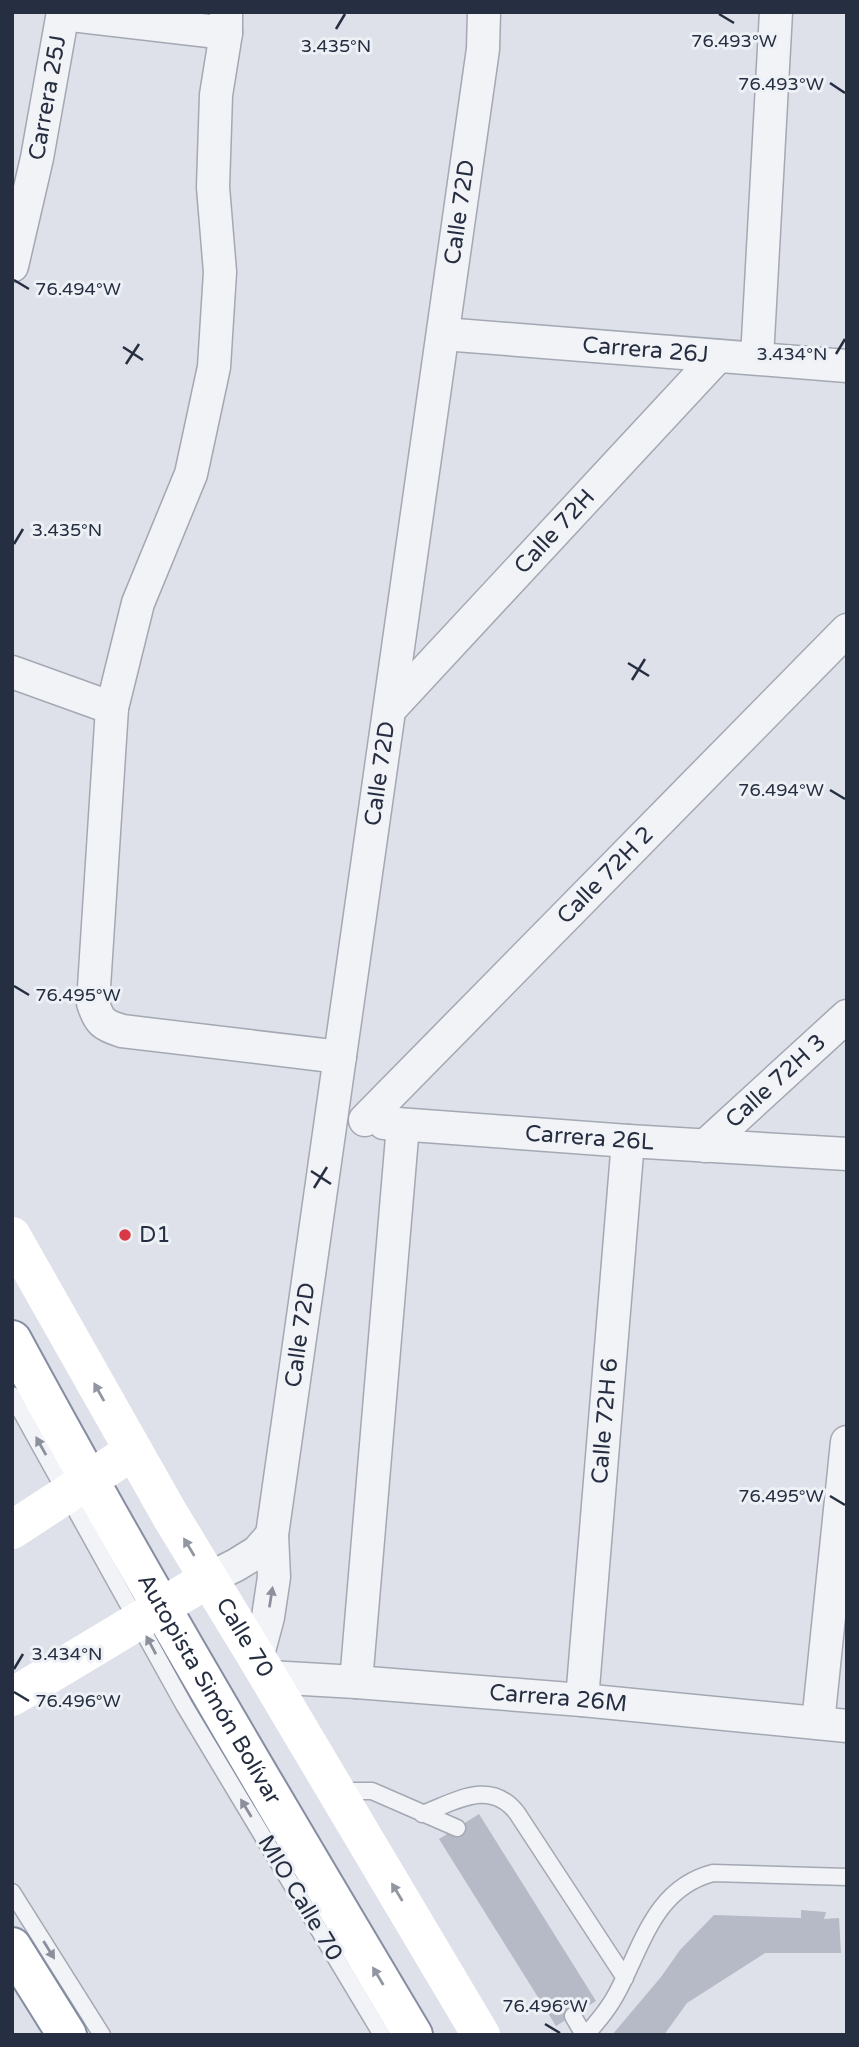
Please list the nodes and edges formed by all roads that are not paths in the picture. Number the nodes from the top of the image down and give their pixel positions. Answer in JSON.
{"nodes":[{"id":1,"x":484,"y":12,"type":"edge"},
{"id":2,"x":776,"y":12,"type":"edge"},
{"id":3,"x":63,"y":13,"type":"edge"},
{"id":4,"x":226,"y":23,"type":"edge"},
{"id":5,"x":12,"y":266,"type":"edge"},
{"id":6,"x":443,"y":334,"type":"junction"},
{"id":7,"x":718,"y":356,"type":"junction"},
{"id":8,"x":757,"y":358,"type":"junction"},
{"id":9,"x":847,"y":366,"type":"edge"},
{"id":10,"x":847,"y":630,"type":"edge"},
{"id":11,"x":12,"y":672,"type":"edge"},
{"id":12,"x":113,"y":708,"type":"junction"},
{"id":13,"x":390,"y":709,"type":"junction"},
{"id":14,"x":847,"y":1016,"type":"edge"},
{"id":15,"x":340,"y":1057,"type":"junction"},
{"id":16,"x":332,"y":1116,"type":"junction"},
{"id":17,"x":365,"y":1120,"type":"junction"},
{"id":18,"x":403,"y":1125,"type":"junction"},
{"id":19,"x":628,"y":1142,"type":"junction"},
{"id":20,"x":705,"y":1146,"type":"junction"},
{"id":21,"x":847,"y":1154,"type":"edge"},
{"id":22,"x":12,"y":1236,"type":"edge"},
{"id":23,"x":12,"y":1340,"type":"edge"},
{"id":24,"x":12,"y":1395,"type":"edge"},
{"id":25,"x":847,"y":1442,"type":"edge"},
{"id":26,"x":132,"y":1451,"type":"junction"},
{"id":27,"x":79,"y":1487,"type":"junction"},
{"id":28,"x":12,"y":1530,"type":"edge"},
{"id":29,"x":272,"y":1535,"type":"junction"},
{"id":30,"x":208,"y":1579,"type":"junction"},
{"id":31,"x":149,"y":1614,"type":"junction"},
{"id":32,"x":263,"y":1668,"type":"junction"},
{"id":33,"x":356,"y":1682,"type":"junction"},
{"id":34,"x":12,"y":1697,"type":"edge"},
{"id":35,"x":582,"y":1700,"type":"junction"},
{"id":36,"x":832,"y":1724,"type":"edge"},
{"id":37,"x":337,"y":1791,"type":"junction"},
{"id":38,"x":422,"y":1814,"type":"junction"},
{"id":39,"x":457,"y":1828,"type":"dead end"},
{"id":40,"x":847,"y":1877,"type":"edge"},
{"id":41,"x":12,"y":1892,"type":"edge"},
{"id":42,"x":12,"y":1947,"type":"edge"},
{"id":43,"x":625,"y":1978,"type":"junction"},
{"id":44,"x":573,"y":2016,"type":"dead end"},
{"id":45,"x":67,"y":2035,"type":"edge"},
{"id":46,"x":102,"y":2035,"type":"edge"},
{"id":47,"x":382,"y":2035,"type":"edge"},
{"id":48,"x":413,"y":2035,"type":"edge"},
{"id":49,"x":481,"y":2035,"type":"edge"},
{"id":50,"x":585,"y":2035,"type":"edge"}],
"edges":[{"from":1,"to":6,"type":"street","name":"Calle 72D"},
{"from":2,"to":8,"type":"street"},
{"from":3,"to":4,"type":"street"},
{"from":3,"to":5,"type":"street","name":"Carrera 25J"},
{"from":4,"to":12,"type":"street"},
{"from":6,"to":7,"type":"street","name":"Carrera 26J"},
{"from":6,"to":13,"type":"street","name":"Calle 72D"},
{"from":7,"to":8,"type":"street","name":"Carrera 26J"},
{"from":7,"to":13,"type":"street","name":"Calle 72H"},
{"from":8,"to":9,"type":"street","name":"Carrera 26J"},
{"from":10,"to":17,"type":"street","name":"Calle 72H 2"},
{"from":11,"to":12,"type":"street"},
{"from":12,"to":15,"type":"street"},
{"from":13,"to":15,"type":"street","name":"Calle 72D"},
{"from":14,"to":20,"type":"street","name":"Calle 72H 3"},
{"from":15,"to":16,"type":"street","name":"Calle 72D"},
{"from":16,"to":17,"type":"street","name":"Carrera 26L"},
{"from":16,"to":29,"type":"street","name":"Calle 72D"},
{"from":17,"to":18,"type":"street","name":"Carrera 26L"},
{"from":18,"to":19,"type":"street","name":"Carrera 26L"},
{"from":18,"to":33,"type":"street"},
{"from":19,"to":20,"type":"street","name":"Carrera 26L"},
{"from":19,"to":35,"type":"street","name":"Calle 72H 6"},
{"from":20,"to":21,"type":"street","name":"Carrera 26L"},
{"from":26,"to":22,"type":"main road","name":"Calle 70","one_way":true},
{"from":23,"to":27,"type":"main road","name":"Autopista Simón Bolívar"},
{"from":27,"to":24,"type":"lane","one_way":true},
{"from":25,"to":36,"type":"street"},
{"from":26,"to":27,"type":"main road"},
{"from":30,"to":26,"type":"main road","name":"Calle 70","one_way":true},
{"from":27,"to":28,"type":"main road"},
{"from":27,"to":31,"type":"main road","name":"Autopista Simón Bolívar"},
{"from":29,"to":30,"type":"street"},
{"from":32,"to":29,"type":"street","name":"Calle 72D","one_way":true},
{"from":30,"to":31,"type":"main road"},
{"from":30,"to":32,"type":"main road","name":"Calle 70"},
{"from":31,"to":34,"type":"main road"},
{"from":47,"to":31,"type":"lane","name":"MIO Calle 70","one_way":true},
{"from":48,"to":31,"type":"main road","name":"Autopista Simón Bolívar","one_way":true},
{"from":32,"to":33,"type":"street","name":"Carrera 26M"},
{"from":32,"to":37,"type":"main road","name":"Calle 70"},
{"from":33,"to":35,"type":"street","name":"Carrera 26M"},
{"from":35,"to":36,"type":"street","name":"Carrera 26M"},
{"from":37,"to":38,"type":"lane"},
{"from":49,"to":37,"type":"main road","name":"Calle 70","one_way":true},
{"from":38,"to":39,"type":"lane"},
{"from":38,"to":43,"type":"lane"},
{"from":40,"to":43,"type":"lane"},
{"from":41,"to":46,"type":"lane","one_way":true},
{"from":42,"to":45,"type":"main road"},
{"from":43,"to":50,"type":"lane"},
{"from":44,"to":50,"type":"lane"}]}
